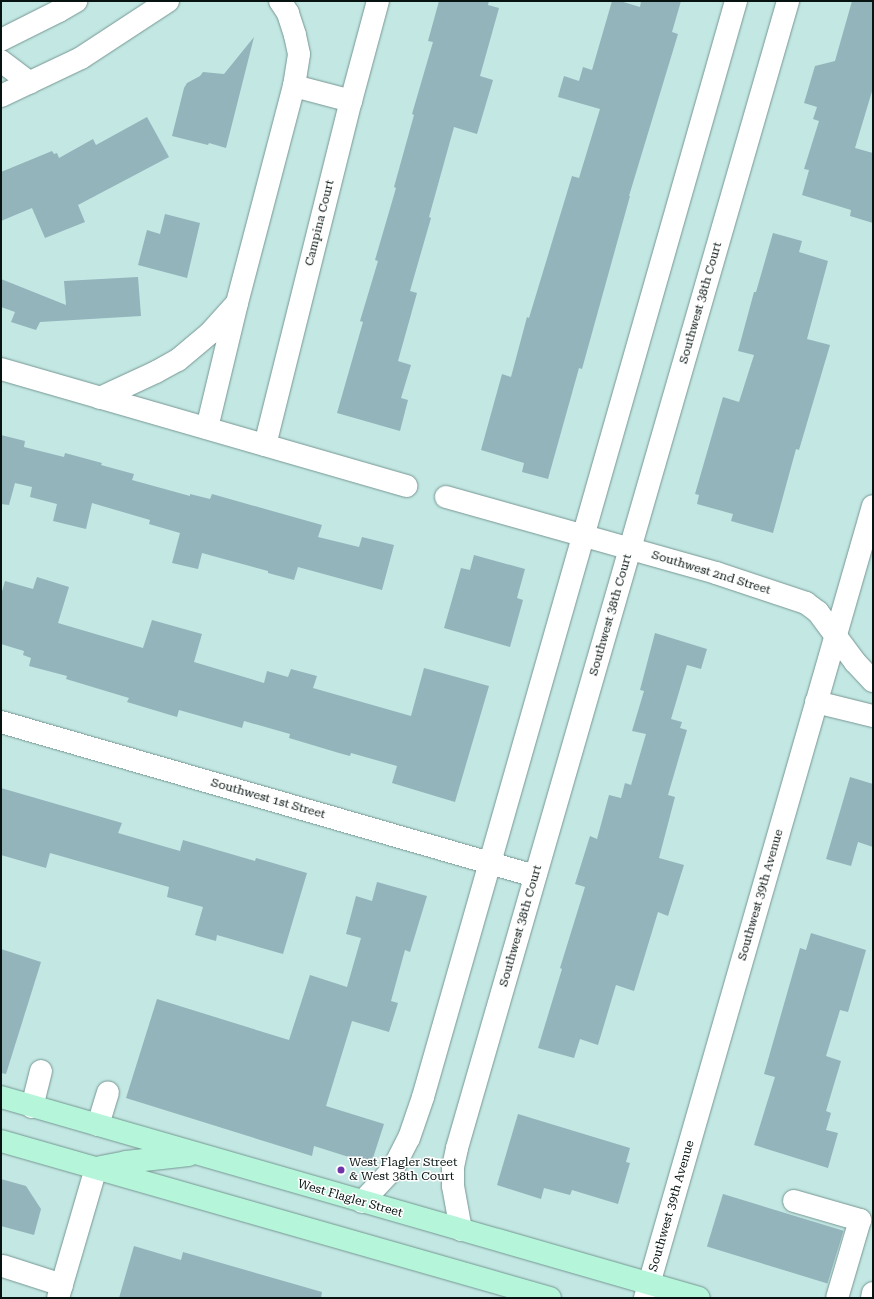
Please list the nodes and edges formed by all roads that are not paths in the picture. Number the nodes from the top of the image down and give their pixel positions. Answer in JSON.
{"nodes":[{"id":1,"x":76,"y":1,"type":"edge"},
{"id":2,"x":168,"y":1,"type":"edge"},
{"id":3,"x":280,"y":1,"type":"edge"},
{"id":4,"x":378,"y":1,"type":"edge"},
{"id":5,"x":736,"y":1,"type":"edge"},
{"id":6,"x":788,"y":1,"type":"edge"},
{"id":7,"x":1,"y":40,"type":"edge"},
{"id":8,"x":1,"y":62,"type":"edge"},
{"id":9,"x":30,"y":83,"type":"junction"},
{"id":10,"x":294,"y":86,"type":"junction"},
{"id":11,"x":1,"y":96,"type":"edge"},
{"id":12,"x":351,"y":101,"type":"junction"},
{"id":13,"x":237,"y":303,"type":"junction"},
{"id":14,"x":1,"y":370,"type":"edge"},
{"id":15,"x":100,"y":398,"type":"junction"},
{"id":16,"x":207,"y":428,"type":"junction"},
{"id":17,"x":265,"y":445,"type":"junction"},
{"id":18,"x":406,"y":486,"type":"dead end"},
{"id":19,"x":446,"y":497,"type":"dead end"},
{"id":20,"x":873,"y":506,"type":"edge"},
{"id":21,"x":582,"y":536,"type":"junction"},
{"id":22,"x":630,"y":549,"type":"junction"},
{"id":23,"x":836,"y":636,"type":"junction"},
{"id":24,"x":873,"y":681,"type":"edge"},
{"id":25,"x":816,"y":702,"type":"junction"},
{"id":26,"x":873,"y":716,"type":"edge"},
{"id":27,"x":1,"y":722,"type":"edge"},
{"id":28,"x":489,"y":862,"type":"junction"},
{"id":29,"x":535,"y":876,"type":"junction"},
{"id":30,"x":41,"y":1071,"type":"dead end"},
{"id":31,"x":108,"y":1092,"type":"dead end"},
{"id":32,"x":1,"y":1098,"type":"edge"},
{"id":33,"x":32,"y":1107,"type":"junction"},
{"id":34,"x":98,"y":1125,"type":"junction"},
{"id":35,"x":1,"y":1141,"type":"edge"},
{"id":36,"x":196,"y":1154,"type":"junction"},
{"id":37,"x":96,"y":1168,"type":"junction"},
{"id":38,"x":794,"y":1201,"type":"dead end"},
{"id":39,"x":362,"y":1202,"type":"junction"},
{"id":40,"x":461,"y":1230,"type":"junction"},
{"id":41,"x":2,"y":1266,"type":"dead end"},
{"id":42,"x":60,"y":1291,"type":"edge"},
{"id":43,"x":648,"y":1291,"type":"edge"},
{"id":44,"x":873,"y":1293,"type":"edge"},
{"id":45,"x":550,"y":1298,"type":"edge"},
{"id":46,"x":699,"y":1298,"type":"edge"},
{"id":47,"x":837,"y":1298,"type":"edge"},
{"id":48,"x":872,"y":1298,"type":"edge"}],
"edges":[{"from":1,"to":7,"type":"street"},
{"from":2,"to":9,"type":"street"},
{"from":3,"to":10,"type":"street"},
{"from":4,"to":12,"type":"street","name":"Campina Court"},
{"from":5,"to":21,"type":"street"},
{"from":6,"to":22,"type":"street","name":"Southwest 38th Court"},
{"from":8,"to":9,"type":"street"},
{"from":9,"to":11,"type":"street"},
{"from":10,"to":12,"type":"street"},
{"from":10,"to":13,"type":"street"},
{"from":12,"to":17,"type":"street","name":"Campina Court"},
{"from":13,"to":15,"type":"street"},
{"from":13,"to":16,"type":"street"},
{"from":14,"to":15,"type":"street"},
{"from":15,"to":16,"type":"street"},
{"from":16,"to":17,"type":"street"},
{"from":17,"to":18,"type":"street"},
{"from":19,"to":21,"type":"street","name":"Southwest 2nd Street"},
{"from":20,"to":23,"type":"street","name":"Southwest 39th Avenue"},
{"from":21,"to":22,"type":"street","name":"Southwest 2nd Street"},
{"from":21,"to":28,"type":"street"},
{"from":22,"to":23,"type":"street","name":"Southwest 2nd Street"},
{"from":22,"to":29,"type":"street","name":"Southwest 38th Court"},
{"from":23,"to":24,"type":"street","name":"Southwest 2nd Street"},
{"from":23,"to":25,"type":"street","name":"Southwest 39th Avenue"},
{"from":25,"to":26,"type":"street"},
{"from":25,"to":43,"type":"street","name":"Southwest 39th Avenue"},
{"from":27,"to":28,"type":"street","name":"Southwest 1st Street"},
{"from":28,"to":29,"type":"street","name":"Southwest 1st Street"},
{"from":28,"to":39,"type":"street"},
{"from":29,"to":40,"type":"street","name":"Southwest 38th Court"},
{"from":30,"to":33,"type":"street"},
{"from":31,"to":34,"type":"street"},
{"from":32,"to":33,"type":"main road","name":"West Flagler Street"},
{"from":33,"to":34,"type":"main road","name":"West Flagler Street"},
{"from":34,"to":36,"type":"main road","name":"West Flagler Street"},
{"from":35,"to":37,"type":"main road"},
{"from":36,"to":37,"type":"main road"},
{"from":36,"to":39,"type":"main road","name":"West Flagler Street"},
{"from":37,"to":42,"type":"street"},
{"from":37,"to":45,"type":"main road"},
{"from":38,"to":47,"type":"street"},
{"from":39,"to":40,"type":"main road","name":"West Flagler Street"},
{"from":40,"to":43,"type":"main road","name":"West Flagler Street"},
{"from":41,"to":42,"type":"street"},
{"from":43,"to":46,"type":"main road","name":"West Flagler Street"},
{"from":44,"to":48,"type":"street"}]}
